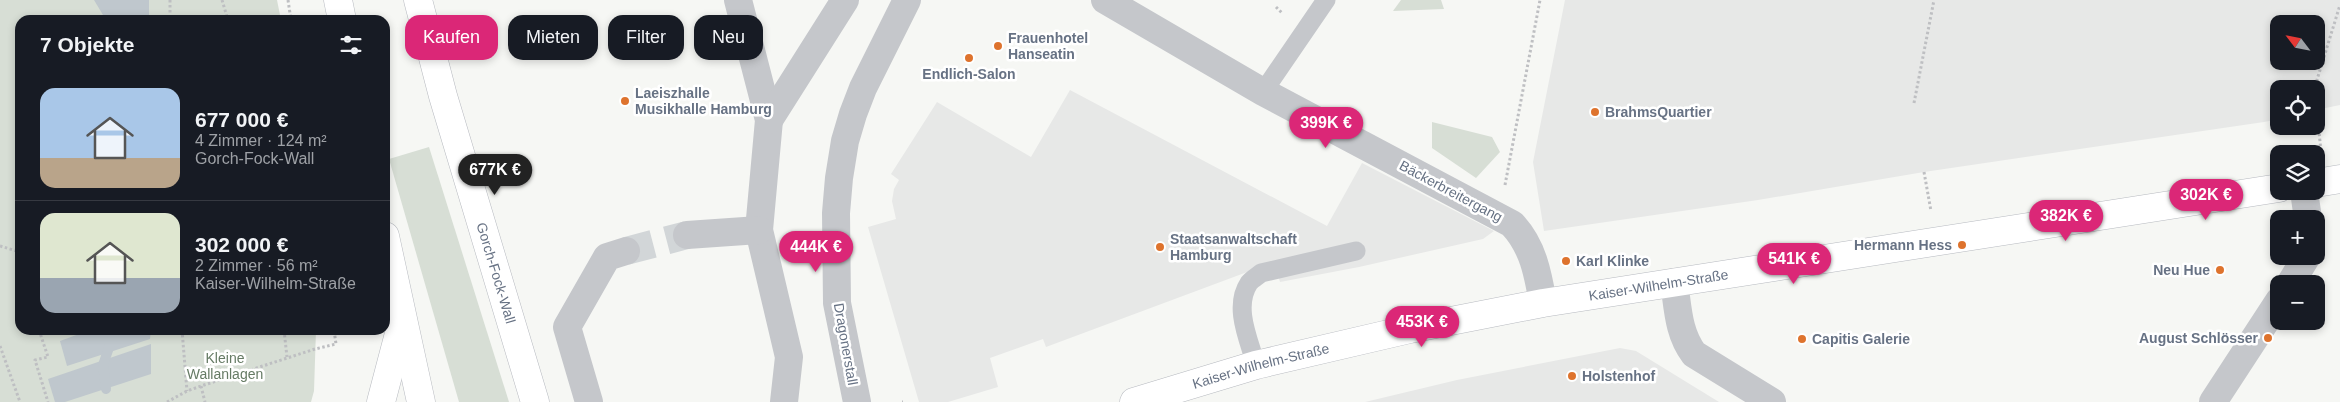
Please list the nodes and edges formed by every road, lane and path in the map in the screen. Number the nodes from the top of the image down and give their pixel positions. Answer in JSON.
{"nodes":[{"id":1,"x":170,"y":0,"type":"edge"},
{"id":2,"x":222,"y":0,"type":"edge"},
{"id":3,"x":288,"y":0,"type":"edge"},
{"id":4,"x":338,"y":0,"type":"edge"},
{"id":5,"x":418,"y":0,"type":"edge"},
{"id":6,"x":738,"y":0,"type":"edge"},
{"id":7,"x":844,"y":0,"type":"edge"},
{"id":8,"x":907,"y":0,"type":"edge"},
{"id":9,"x":1105,"y":0,"type":"edge"},
{"id":10,"x":1326,"y":0,"type":"edge"},
{"id":11,"x":1540,"y":0,"type":"edge"},
{"id":12,"x":1934,"y":0,"type":"edge"},
{"id":13,"x":2340,"y":5,"type":"edge"},
{"id":14,"x":1276,"y":7,"type":"dead end"},
{"id":15,"x":1282,"y":13,"type":"dead end"},
{"id":16,"x":170,"y":15,"type":"edge"},
{"id":17,"x":226,"y":15,"type":"edge"},
{"id":18,"x":290,"y":15,"type":"edge"},
{"id":19,"x":341,"y":15,"type":"edge"},
{"id":20,"x":1263,"y":92,"type":"junction"},
{"id":21,"x":1914,"y":103,"type":"dead end"},
{"id":22,"x":769,"y":120,"type":"junction"},
{"id":23,"x":2319,"y":145,"type":"edge"},
{"id":24,"x":1924,"y":172,"type":"dead end"},
{"id":25,"x":2270,"y":189,"type":"edge"},
{"id":26,"x":1499,"y":215,"type":"junction"},
{"id":27,"x":759,"y":230,"type":"junction"},
{"id":28,"x":688,"y":235,"type":"tunnel mouth"},
{"id":29,"x":1936,"y":241,"type":"junction"},
{"id":30,"x":0,"y":246,"type":"edge"},
{"id":31,"x":15,"y":250,"type":"edge"},
{"id":32,"x":626,"y":251,"type":"tunnel mouth"},
{"id":33,"x":1356,"y":251,"type":"dead end"},
{"id":34,"x":390,"y":261,"type":"edge"},
{"id":35,"x":1674,"y":282,"type":"junction"},
{"id":36,"x":1543,"y":303,"type":"junction"},
{"id":37,"x":2270,"y":315,"type":"edge"},
{"id":38,"x":402,"y":322,"type":"junction"},
{"id":39,"x":41,"y":335,"type":"edge"},
{"id":40,"x":182,"y":335,"type":"edge"},
{"id":41,"x":285,"y":335,"type":"edge"},
{"id":42,"x":335,"y":335,"type":"edge"},
{"id":43,"x":0,"y":346,"type":"edge"},
{"id":44,"x":288,"y":357,"type":"junction"},
{"id":45,"x":1256,"y":365,"type":"junction"},
{"id":46,"x":201,"y":386,"type":"junction"},
{"id":47,"x":187,"y":391,"type":"junction"},
{"id":48,"x":20,"y":402,"type":"edge"},
{"id":49,"x":48,"y":402,"type":"edge"},
{"id":50,"x":167,"y":402,"type":"edge"},
{"id":51,"x":205,"y":402,"type":"edge"},
{"id":52,"x":381,"y":402,"type":"edge"},
{"id":53,"x":420,"y":402,"type":"edge"},
{"id":54,"x":535,"y":402,"type":"edge"},
{"id":55,"x":589,"y":402,"type":"edge"},
{"id":56,"x":784,"y":402,"type":"edge"},
{"id":57,"x":856,"y":402,"type":"edge"},
{"id":58,"x":1134,"y":402,"type":"edge"},
{"id":59,"x":1772,"y":402,"type":"edge"},
{"id":60,"x":2213,"y":402,"type":"edge"}],
"edges":[{"from":1,"to":16,"type":"path"},
{"from":2,"to":17,"type":"path"},
{"from":3,"to":18,"type":"path"},
{"from":4,"to":19,"type":"main road"},
{"from":5,"to":54,"type":"main road","name":"Gorch-Fock-Wall"},
{"from":6,"to":22,"type":"street"},
{"from":7,"to":22,"type":"street"},
{"from":8,"to":57,"type":"street","name":"Dragonerstall"},
{"from":9,"to":20,"type":"street","name":"Bäckerbreitergang"},
{"from":10,"to":20,"type":"lane"},
{"from":11,"to":26,"type":"path"},
{"from":12,"to":21,"type":"path"},
{"from":13,"to":23,"type":"path"},
{"from":14,"to":15,"type":"path"},
{"from":20,"to":26,"type":"street","name":"Bäckerbreitergang"},
{"from":22,"to":27,"type":"street"},
{"from":24,"to":29,"type":"path"},
{"from":25,"to":29,"type":"main road","name":"Kaiser-Wilhelm-Straße"},
{"from":26,"to":36,"type":"street","name":"Bäckerbreitergang"},
{"from":27,"to":28,"type":"street"},
{"from":27,"to":56,"type":"street"},
{"from":29,"to":35,"type":"main road","name":"Kaiser-Wilhelm-Straße"},
{"from":30,"to":31,"type":"path"},
{"from":32,"to":55,"type":"street"},
{"from":33,"to":45,"type":"lane"},
{"from":34,"to":38,"type":"main road"},
{"from":35,"to":36,"type":"main road","name":"Kaiser-Wilhelm-Straße"},
{"from":35,"to":59,"type":"street"},
{"from":36,"to":45,"type":"main road","name":"Kaiser-Wilhelm-Straße"},
{"from":37,"to":60,"type":"street"},
{"from":38,"to":52,"type":"main road"},
{"from":38,"to":53,"type":"main road"},
{"from":39,"to":49,"type":"path"},
{"from":40,"to":47,"type":"path"},
{"from":41,"to":44,"type":"path"},
{"from":42,"to":44,"type":"path"},
{"from":43,"to":48,"type":"path"},
{"from":44,"to":46,"type":"path"},
{"from":45,"to":58,"type":"main road","name":"Kaiser-Wilhelm-Straße"},
{"from":46,"to":47,"type":"path"},
{"from":46,"to":51,"type":"path"},
{"from":47,"to":50,"type":"path"}]}
